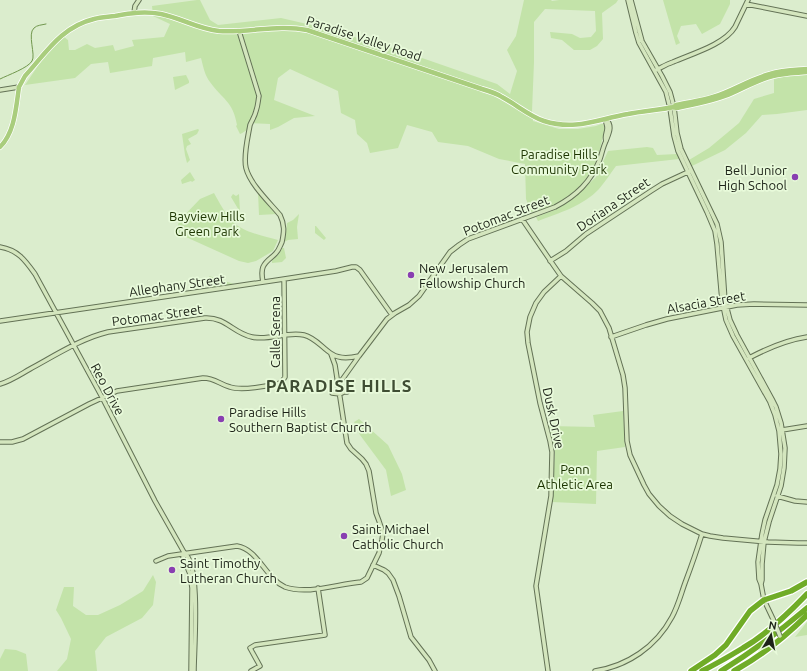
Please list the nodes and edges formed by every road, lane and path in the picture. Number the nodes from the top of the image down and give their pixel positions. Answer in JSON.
{"nodes":[{"id":1,"x":139,"y":0,"type":"edge"},
{"id":2,"x":628,"y":0,"type":"edge"},
{"id":3,"x":631,"y":0,"type":"edge"},
{"id":4,"x":747,"y":2,"type":"edge"},
{"id":5,"x":134,"y":13,"type":"junction"},
{"id":6,"x":807,"y":16,"type":"edge"},
{"id":7,"x":239,"y":31,"type":"junction"},
{"id":8,"x":807,"y":69,"type":"edge"},
{"id":9,"x":657,"y":70,"type":"junction"},
{"id":10,"x":807,"y":72,"type":"edge"},
{"id":11,"x":19,"y":87,"type":"junction"},
{"id":12,"x":0,"y":90,"type":"edge"},
{"id":13,"x":672,"y":108,"type":"junction"},
{"id":14,"x":606,"y":119,"type":"junction"},
{"id":15,"x":0,"y":147,"type":"edge"},
{"id":16,"x":690,"y":171,"type":"junction"},
{"id":17,"x":522,"y":219,"type":"junction"},
{"id":18,"x":0,"y":247,"type":"edge"},
{"id":19,"x":550,"y":261,"type":"junction"},
{"id":20,"x":561,"y":276,"type":"junction"},
{"id":21,"x":284,"y":279,"type":"junction"},
{"id":22,"x":263,"y":282,"type":"junction"},
{"id":23,"x":807,"y":305,"type":"edge"},
{"id":24,"x":725,"y":307,"type":"junction"},
{"id":25,"x":56,"y":313,"type":"junction"},
{"id":26,"x":392,"y":315,"type":"junction"},
{"id":27,"x":0,"y":321,"type":"edge"},
{"id":28,"x":285,"y":335,"type":"junction"},
{"id":29,"x":611,"y":337,"type":"junction"},
{"id":30,"x":807,"y":337,"type":"edge"},
{"id":31,"x":74,"y":346,"type":"junction"},
{"id":32,"x":331,"y":354,"type":"junction"},
{"id":33,"x":359,"y":356,"type":"junction"},
{"id":34,"x":748,"y":359,"type":"junction"},
{"id":35,"x":337,"y":376,"type":"junction"},
{"id":36,"x":344,"y":376,"type":"junction"},
{"id":37,"x":0,"y":384,"type":"edge"},
{"id":38,"x":339,"y":384,"type":"junction"},
{"id":39,"x":332,"y":392,"type":"dead end"},
{"id":40,"x":347,"y":392,"type":"dead end"},
{"id":41,"x":340,"y":394,"type":"junction"},
{"id":42,"x":102,"y":398,"type":"junction"},
{"id":43,"x":807,"y":426,"type":"edge"},
{"id":44,"x":781,"y":431,"type":"junction"},
{"id":45,"x":0,"y":442,"type":"edge"},
{"id":46,"x":776,"y":495,"type":"junction"},
{"id":47,"x":807,"y":502,"type":"edge"},
{"id":48,"x":702,"y":534,"type":"junction"},
{"id":49,"x":762,"y":542,"type":"junction"},
{"id":50,"x":807,"y":543,"type":"edge"},
{"id":51,"x":185,"y":554,"type":"junction"},
{"id":52,"x":156,"y":561,"type":"dead end"},
{"id":53,"x":373,"y":565,"type":"junction"},
{"id":54,"x":807,"y":582,"type":"edge"},
{"id":55,"x":318,"y":588,"type":"junction"},
{"id":56,"x":807,"y":594,"type":"edge"},
{"id":57,"x":764,"y":600,"type":"junction"},
{"id":58,"x":807,"y":608,"type":"edge"},
{"id":59,"x":807,"y":615,"type":"edge"},
{"id":60,"x":781,"y":638,"type":"junction"},
{"id":61,"x":191,"y":671,"type":"edge"},
{"id":62,"x":194,"y":671,"type":"edge"},
{"id":63,"x":251,"y":671,"type":"edge"},
{"id":64,"x":435,"y":671,"type":"edge"},
{"id":65,"x":548,"y":671,"type":"edge"},
{"id":66,"x":594,"y":671,"type":"edge"},
{"id":67,"x":692,"y":671,"type":"edge"},
{"id":68,"x":702,"y":671,"type":"edge"},
{"id":69,"x":721,"y":671,"type":"edge"},
{"id":70,"x":734,"y":671,"type":"edge"}],
"edges":[{"from":1,"to":5,"type":"street"},
{"from":2,"to":9,"type":"street"},
{"from":3,"to":9,"type":"street"},
{"from":4,"to":6,"type":"street"},
{"from":4,"to":9,"type":"street"},
{"from":5,"to":7,"type":"main road","name":"Paradise Valley Road"},
{"from":5,"to":11,"type":"main road","name":"Paradise Valley Road"},
{"from":7,"to":14,"type":"main road","name":"Paradise Valley Road"},
{"from":7,"to":22,"type":"street"},
{"from":8,"to":13,"type":"main road","name":"Paradise Valley Road"},
{"from":9,"to":13,"type":"street"},
{"from":10,"to":13,"type":"main road","name":"Paradise Valley Road"},
{"from":11,"to":12,"type":"street"},
{"from":11,"to":15,"type":"main road"},
{"from":13,"to":14,"type":"main road","name":"Paradise Valley Road"},
{"from":13,"to":16,"type":"street"},
{"from":14,"to":17,"type":"street","name":"Potomac Street"},
{"from":16,"to":19,"type":"street","name":"Doriana Street"},
{"from":16,"to":24,"type":"street"},
{"from":17,"to":19,"type":"street"},
{"from":17,"to":26,"type":"street","name":"Potomac Street"},
{"from":18,"to":25,"type":"street","name":"Reo Drive"},
{"from":19,"to":20,"type":"street"},
{"from":20,"to":29,"type":"street"},
{"from":20,"to":65,"type":"street","name":"Dusk Drive"},
{"from":21,"to":22,"type":"street","name":"Alleghany Street"},
{"from":21,"to":26,"type":"street","name":"Alleghany Street"},
{"from":21,"to":28,"type":"street","name":"Calle Serena"},
{"from":22,"to":25,"type":"street","name":"Alleghany Street"},
{"from":23,"to":24,"type":"street","name":"Alsacia Street"},
{"from":24,"to":29,"type":"street","name":"Alsacia Street"},
{"from":24,"to":34,"type":"street"},
{"from":25,"to":27,"type":"street","name":"Alleghany Street"},
{"from":25,"to":31,"type":"street","name":"Reo Drive"},
{"from":26,"to":33,"type":"street","name":"Potomac Street"},
{"from":28,"to":31,"type":"street","name":"Potomac Street"},
{"from":28,"to":32,"type":"street","name":"Potomac Street"},
{"from":28,"to":42,"type":"street","name":"Calle Serena"},
{"from":29,"to":48,"type":"street"},
{"from":30,"to":34,"type":"street"},
{"from":31,"to":37,"type":"street","name":"Potomac Street"},
{"from":31,"to":42,"type":"street","name":"Reo Drive"},
{"from":32,"to":33,"type":"street"},
{"from":32,"to":35,"type":"street"},
{"from":33,"to":36,"type":"street","name":"Potomac Street"},
{"from":34,"to":44,"type":"street"},
{"from":35,"to":36,"type":"street"},
{"from":35,"to":38,"type":"street"},
{"from":36,"to":38,"type":"street","name":"Potomac Street"},
{"from":38,"to":41,"type":"street"},
{"from":39,"to":41,"type":"street"},
{"from":40,"to":41,"type":"street"},
{"from":41,"to":53,"type":"street"},
{"from":42,"to":45,"type":"street"},
{"from":42,"to":51,"type":"street","name":"Reo Drive"},
{"from":43,"to":44,"type":"street"},
{"from":44,"to":46,"type":"street"},
{"from":46,"to":47,"type":"street"},
{"from":46,"to":49,"type":"street"},
{"from":48,"to":49,"type":"street"},
{"from":48,"to":66,"type":"street"},
{"from":49,"to":50,"type":"street"},
{"from":49,"to":57,"type":"street"},
{"from":51,"to":52,"type":"street"},
{"from":51,"to":55,"type":"street"},
{"from":51,"to":61,"type":"street","name":"Reo Drive"},
{"from":51,"to":62,"type":"street","name":"Reo Drive"},
{"from":53,"to":55,"type":"street"},
{"from":53,"to":64,"type":"street"},
{"from":54,"to":57,"type":"highway"},
{"from":55,"to":63,"type":"street"},
{"from":56,"to":68,"type":"highway"},
{"from":57,"to":60,"type":"street","bridge":true},
{"from":57,"to":67,"type":"highway"},
{"from":58,"to":69,"type":"highway"},
{"from":59,"to":60,"type":"highway"},
{"from":60,"to":70,"type":"highway"}]}
